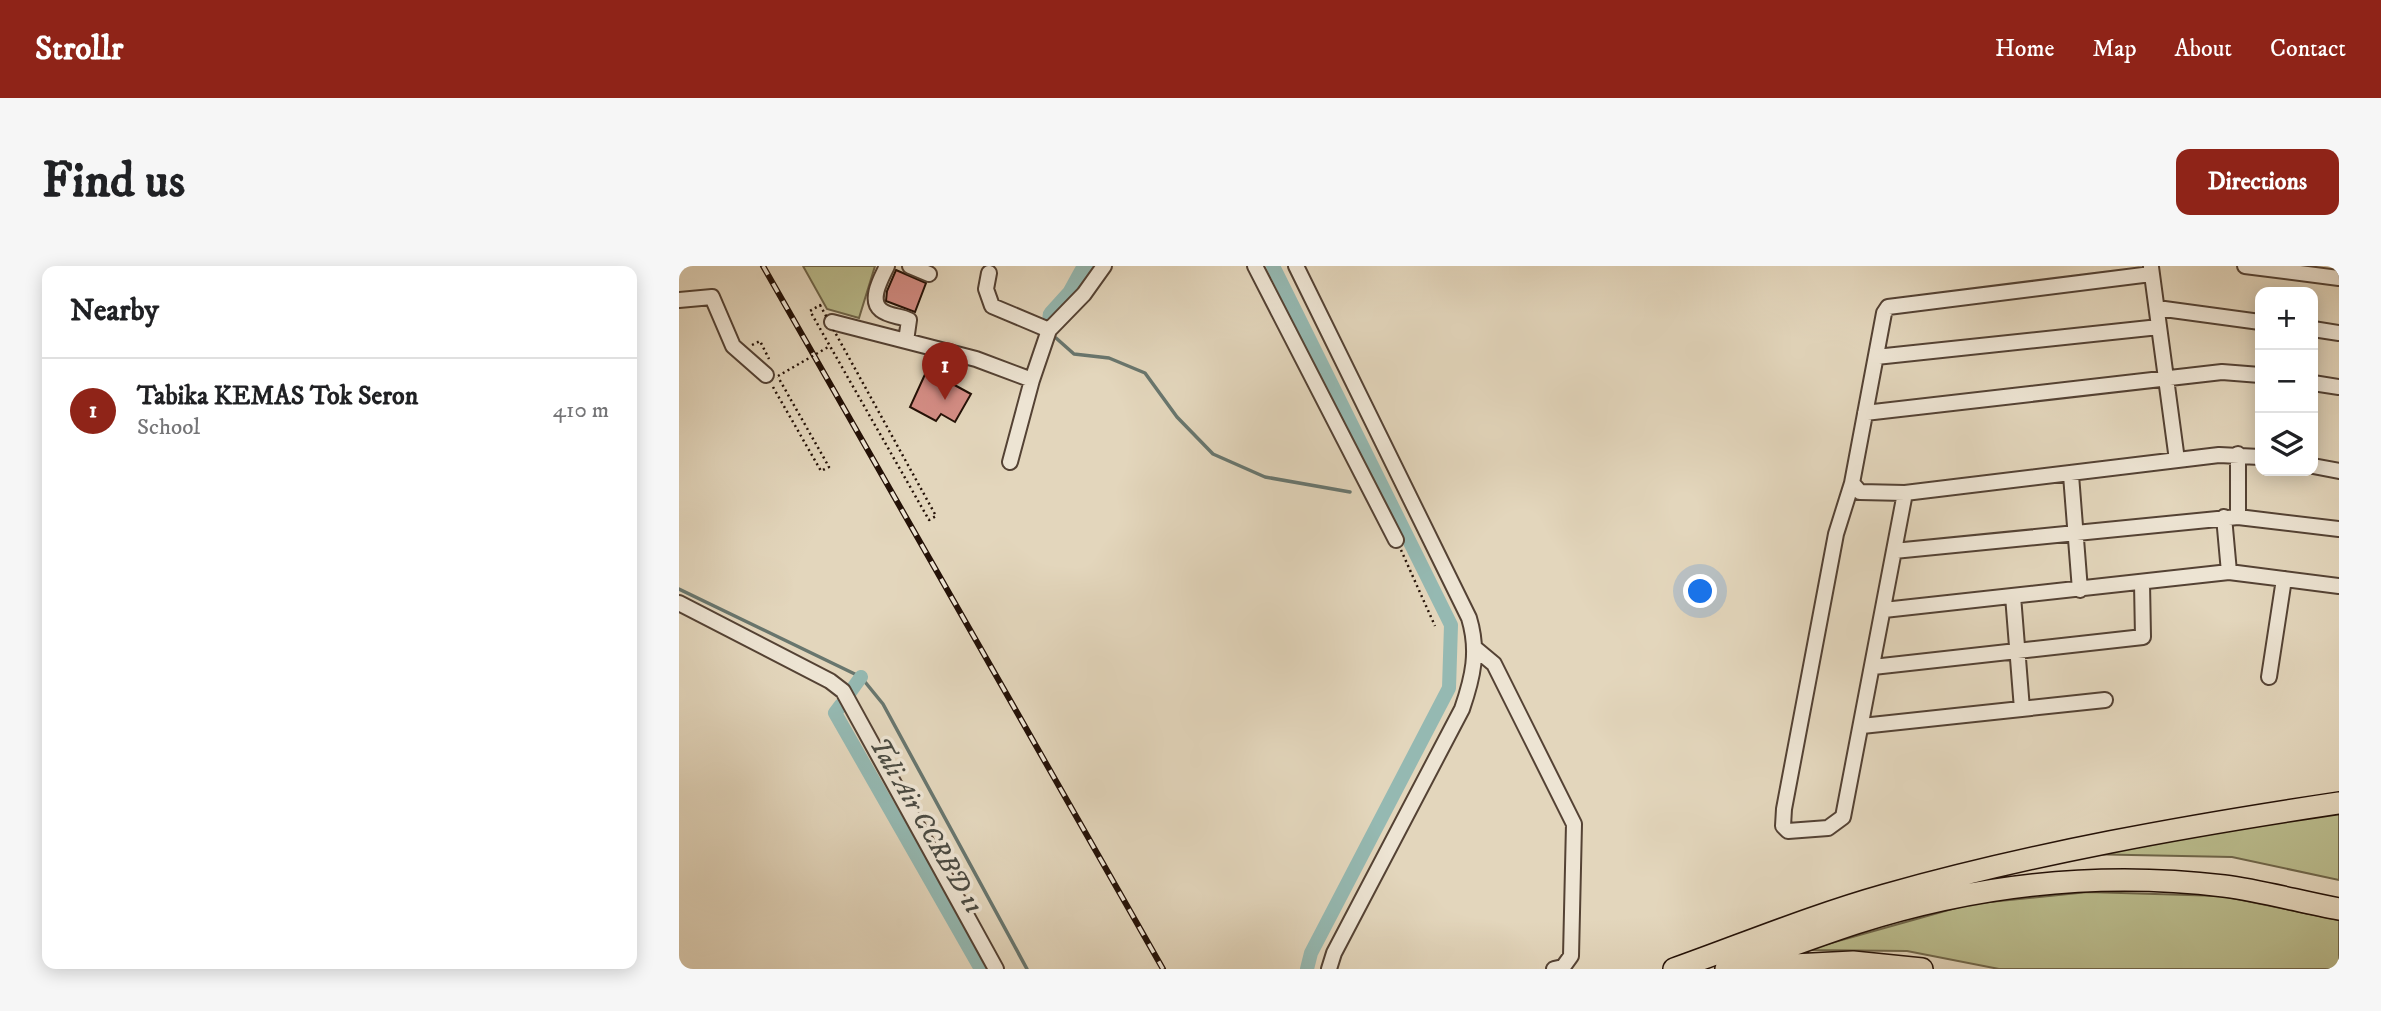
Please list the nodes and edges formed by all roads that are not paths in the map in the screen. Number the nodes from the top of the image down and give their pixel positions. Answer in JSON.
{"nodes":[{"id":1,"x":887,"y":266,"type":"edge"},
{"id":2,"x":910,"y":266,"type":"edge"},
{"id":3,"x":1104,"y":266,"type":"edge"},
{"id":4,"x":1255,"y":266,"type":"edge"},
{"id":5,"x":1297,"y":266,"type":"edge"},
{"id":6,"x":2245,"y":266,"type":"edge"},
{"id":7,"x":2151,"y":270,"type":"edge"},
{"id":8,"x":989,"y":273,"type":"dead end"},
{"id":9,"x":929,"y":274,"type":"dead end"},
{"id":10,"x":2339,"y":278,"type":"edge"},
{"id":11,"x":679,"y":300,"type":"edge"},
{"id":12,"x":2157,"y":308,"type":"junction"},
{"id":13,"x":2255,"y":321,"type":"edge"},
{"id":14,"x":832,"y":322,"type":"road end"},
{"id":15,"x":2159,"y":327,"type":"junction"},
{"id":16,"x":1049,"y":330,"type":"junction"},
{"id":17,"x":2318,"y":330,"type":"edge"},
{"id":18,"x":2339,"y":333,"type":"edge"},
{"id":19,"x":906,"y":341,"type":"junction"},
{"id":20,"x":1875,"y":357,"type":"junction"},
{"id":21,"x":772,"y":375,"type":"road end"},
{"id":22,"x":2255,"y":375,"type":"edge"},
{"id":23,"x":2165,"y":379,"type":"junction"},
{"id":24,"x":1032,"y":380,"type":"junction"},
{"id":25,"x":2318,"y":384,"type":"edge"},
{"id":26,"x":2339,"y":387,"type":"edge"},
{"id":27,"x":1865,"y":413,"type":"junction"},
{"id":28,"x":2238,"y":454,"type":"junction"},
{"id":29,"x":2255,"y":456,"type":"edge"},
{"id":30,"x":2177,"y":460,"type":"junction"},
{"id":31,"x":1010,"y":462,"type":"dead end"},
{"id":32,"x":2318,"y":467,"type":"edge"},
{"id":33,"x":2339,"y":471,"type":"edge"},
{"id":34,"x":2071,"y":475,"type":"junction"},
{"id":35,"x":1852,"y":483,"type":"junction"},
{"id":36,"x":1905,"y":493,"type":"junction"},
{"id":37,"x":2231,"y":517,"type":"junction"},
{"id":38,"x":2339,"y":529,"type":"edge"},
{"id":39,"x":2075,"y":535,"type":"junction"},
{"id":40,"x":1397,"y":540,"type":"road end"},
{"id":41,"x":1894,"y":551,"type":"junction"},
{"id":42,"x":2229,"y":572,"type":"junction"},
{"id":43,"x":2284,"y":579,"type":"junction"},
{"id":44,"x":2142,"y":583,"type":"junction"},
{"id":45,"x":2339,"y":586,"type":"edge"},
{"id":46,"x":2080,"y":590,"type":"junction"},
{"id":47,"x":2013,"y":596,"type":"junction"},
{"id":48,"x":679,"y":603,"type":"edge"},
{"id":49,"x":1884,"y":610,"type":"junction"},
{"id":50,"x":1476,"y":649,"type":"junction"},
{"id":51,"x":2016,"y":652,"type":"junction"},
{"id":52,"x":1873,"y":667,"type":"junction"},
{"id":53,"x":2269,"y":677,"type":"dead end"},
{"id":54,"x":2105,"y":700,"type":"dead end"},
{"id":55,"x":2022,"y":709,"type":"junction"},
{"id":56,"x":1862,"y":726,"type":"junction"},
{"id":57,"x":2339,"y":803,"type":"edge"},
{"id":58,"x":2339,"y":898,"type":"edge"},
{"id":59,"x":2339,"y":909,"type":"edge"},
{"id":60,"x":1726,"y":960,"type":"edge"},
{"id":61,"x":996,"y":969,"type":"edge"},
{"id":62,"x":1329,"y":969,"type":"edge"},
{"id":63,"x":1554,"y":969,"type":"edge"},
{"id":64,"x":1674,"y":969,"type":"edge"},
{"id":65,"x":1737,"y":969,"type":"edge"},
{"id":66,"x":1922,"y":969,"type":"edge"}],
"edges":[{"from":1,"to":19,"type":"street"},
{"from":2,"to":9,"type":"street"},
{"from":3,"to":16,"type":"street"},
{"from":4,"to":40,"type":"street"},
{"from":5,"to":50,"type":"street"},
{"from":6,"to":10,"type":"street"},
{"from":7,"to":12,"type":"street"},
{"from":7,"to":20,"type":"street"},
{"from":8,"to":16,"type":"street"},
{"from":11,"to":21,"type":"street"},
{"from":12,"to":13,"type":"street"},
{"from":12,"to":15,"type":"street"},
{"from":14,"to":19,"type":"street"},
{"from":15,"to":20,"type":"street"},
{"from":15,"to":23,"type":"street"},
{"from":16,"to":24,"type":"street"},
{"from":17,"to":18,"type":"street"},
{"from":19,"to":24,"type":"street"},
{"from":20,"to":27,"type":"street"},
{"from":22,"to":23,"type":"street"},
{"from":23,"to":27,"type":"street"},
{"from":23,"to":30,"type":"street"},
{"from":24,"to":31,"type":"street"},
{"from":25,"to":26,"type":"street"},
{"from":27,"to":35,"type":"street"},
{"from":28,"to":29,"type":"street"},
{"from":28,"to":30,"type":"street"},
{"from":28,"to":37,"type":"street"},
{"from":30,"to":34,"type":"street"},
{"from":32,"to":33,"type":"street"},
{"from":34,"to":36,"type":"street"},
{"from":34,"to":39,"type":"street"},
{"from":35,"to":36,"type":"street"},
{"from":35,"to":56,"type":"street"},
{"from":36,"to":41,"type":"street"},
{"from":37,"to":38,"type":"street"},
{"from":37,"to":39,"type":"street"},
{"from":37,"to":42,"type":"street"},
{"from":39,"to":41,"type":"street"},
{"from":39,"to":46,"type":"street"},
{"from":41,"to":49,"type":"street"},
{"from":42,"to":43,"type":"street"},
{"from":42,"to":44,"type":"street"},
{"from":43,"to":45,"type":"street"},
{"from":43,"to":53,"type":"street"},
{"from":44,"to":46,"type":"street"},
{"from":44,"to":51,"type":"street"},
{"from":46,"to":47,"type":"street"},
{"from":47,"to":49,"type":"street"},
{"from":47,"to":51,"type":"street"},
{"from":48,"to":61,"type":"street"},
{"from":49,"to":52,"type":"street"},
{"from":50,"to":62,"type":"street"},
{"from":50,"to":63,"type":"street"},
{"from":51,"to":52,"type":"street"},
{"from":51,"to":55,"type":"street"},
{"from":52,"to":56,"type":"street"},
{"from":54,"to":55,"type":"street"},
{"from":55,"to":56,"type":"street"},
{"from":57,"to":60,"type":"highway"},
{"from":58,"to":60,"type":"highway"},
{"from":59,"to":60,"type":"highway"},
{"from":60,"to":64,"type":"highway"},
{"from":65,"to":66,"type":"highway"}]}
